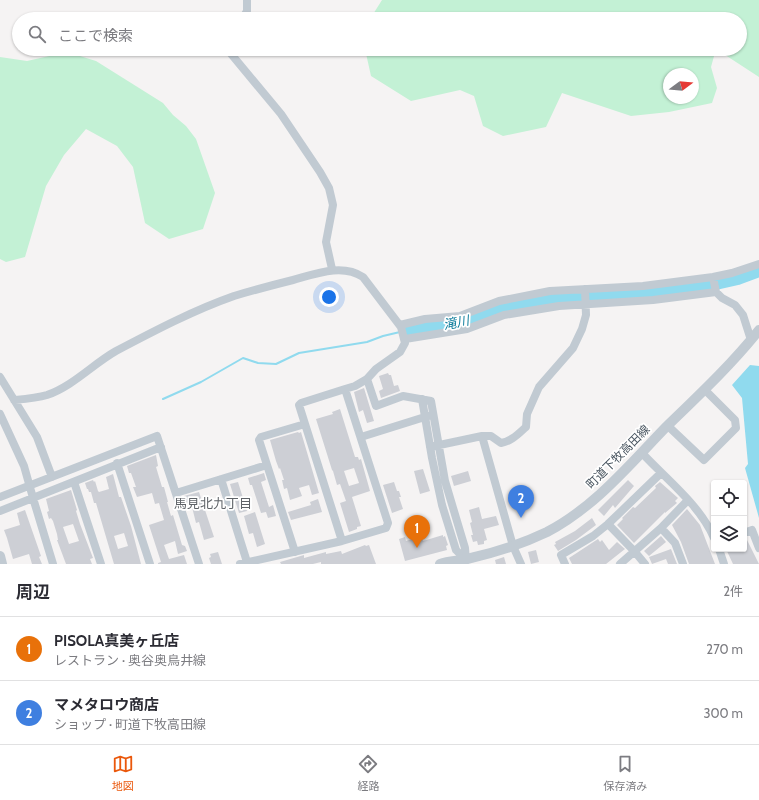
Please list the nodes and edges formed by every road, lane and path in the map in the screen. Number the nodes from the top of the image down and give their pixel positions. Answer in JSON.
{"nodes":[{"id":1,"x":247,"y":0,"type":"edge"},
{"id":2,"x":246,"y":12,"type":"edge"},
{"id":3,"x":233,"y":56,"type":"edge"},
{"id":4,"x":759,"y":264,"type":"edge"},
{"id":5,"x":332,"y":269,"type":"junction"},
{"id":6,"x":713,"y":277,"type":"junction"},
{"id":7,"x":585,"y":288,"type":"junction"},
{"id":8,"x":716,"y":292,"type":"junction"},
{"id":9,"x":586,"y":304,"type":"junction"},
{"id":10,"x":431,"y":319,"type":"junction"},
{"id":11,"x":402,"y":327,"type":"junction"},
{"id":12,"x":759,"y":330,"type":"edge"},
{"id":13,"x":433,"y":334,"type":"junction"},
{"id":14,"x":405,"y":339,"type":"junction"},
{"id":15,"x":751,"y":340,"type":"junction"},
{"id":16,"x":0,"y":377,"type":"edge"},
{"id":17,"x":367,"y":379,"type":"junction"},
{"id":18,"x":345,"y":389,"type":"junction"},
{"id":19,"x":705,"y":390,"type":"junction"},
{"id":20,"x":422,"y":399,"type":"junction"},
{"id":21,"x":14,"y":400,"type":"junction"},
{"id":22,"x":0,"y":414,"type":"edge"},
{"id":23,"x":429,"y":416,"type":"junction"},
{"id":24,"x":305,"y":424,"type":"junction"},
{"id":25,"x":668,"y":426,"type":"junction"},
{"id":26,"x":482,"y":436,"type":"junction"},
{"id":27,"x":361,"y":437,"type":"junction"},
{"id":28,"x":438,"y":445,"type":"junction"},
{"id":29,"x":160,"y":447,"type":"junction"},
{"id":30,"x":430,"y":447,"type":"junction"},
{"id":31,"x":642,"y":453,"type":"junction"},
{"id":32,"x":117,"y":463,"type":"junction"},
{"id":33,"x":267,"y":465,"type":"junction"},
{"id":34,"x":661,"y":473,"type":"junction"},
{"id":35,"x":52,"y":477,"type":"junction"},
{"id":36,"x":221,"y":479,"type":"junction"},
{"id":37,"x":74,"y":482,"type":"junction"},
{"id":38,"x":30,"y":486,"type":"junction"},
{"id":39,"x":176,"y":493,"type":"junction"},
{"id":40,"x":0,"y":497,"type":"edge"},
{"id":41,"x":33,"y":498,"type":"junction"},
{"id":42,"x":688,"y":500,"type":"junction"},
{"id":43,"x":0,"y":511,"type":"edge"},
{"id":44,"x":608,"y":524,"type":"junction"},
{"id":45,"x":661,"y":528,"type":"junction"},
{"id":46,"x":711,"y":532,"type":"edge"},
{"id":47,"x":747,"y":532,"type":"edge"},
{"id":48,"x":342,"y":541,"type":"junction"},
{"id":49,"x":512,"y":546,"type":"junction"},
{"id":50,"x":759,"y":548,"type":"edge"},
{"id":51,"x":295,"y":552,"type":"junction"},
{"id":52,"x":635,"y":552,"type":"junction"},
{"id":53,"x":720,"y":552,"type":"edge"},
{"id":54,"x":0,"y":556,"type":"edge"},
{"id":55,"x":244,"y":563,"type":"edge"},
{"id":56,"x":464,"y":563,"type":"edge"},
{"id":57,"x":2,"y":564,"type":"edge"},
{"id":58,"x":53,"y":564,"type":"edge"},
{"id":59,"x":101,"y":564,"type":"edge"},
{"id":60,"x":150,"y":564,"type":"edge"},
{"id":61,"x":199,"y":564,"type":"edge"},
{"id":62,"x":440,"y":564,"type":"edge"},
{"id":63,"x":521,"y":564,"type":"edge"},
{"id":64,"x":565,"y":564,"type":"edge"},
{"id":65,"x":620,"y":564,"type":"edge"},
{"id":66,"x":645,"y":564,"type":"edge"},
{"id":67,"x":683,"y":564,"type":"edge"},
{"id":68,"x":724,"y":564,"type":"edge"}],
"edges":[{"from":1,"to":2,"type":"street"},
{"from":3,"to":5,"type":"street"},
{"from":4,"to":6,"type":"street"},
{"from":5,"to":11,"type":"street"},
{"from":5,"to":21,"type":"street"},
{"from":6,"to":7,"type":"street"},
{"from":6,"to":8,"type":"street"},
{"from":7,"to":9,"type":"street"},
{"from":7,"to":10,"type":"street"},
{"from":8,"to":9,"type":"street"},
{"from":8,"to":15,"type":"street"},
{"from":9,"to":13,"type":"street"},
{"from":9,"to":26,"type":"street"},
{"from":10,"to":11,"type":"street"},
{"from":10,"to":13,"type":"street"},
{"from":11,"to":14,"type":"street"},
{"from":12,"to":15,"type":"street","name":"町道下牧高田線"},
{"from":13,"to":14,"type":"street"},
{"from":14,"to":17,"type":"street"},
{"from":15,"to":19,"type":"street","name":"町道下牧高田線"},
{"from":16,"to":21,"type":"street"},
{"from":17,"to":18,"type":"street"},
{"from":17,"to":20,"type":"street"},
{"from":18,"to":24,"type":"street"},
{"from":18,"to":27,"type":"street"},
{"from":19,"to":25,"type":"street","name":"町道下牧高田線"},
{"from":19,"to":25,"type":"street"},
{"from":20,"to":23,"type":"street"},
{"from":20,"to":23,"type":"street"},
{"from":21,"to":35,"type":"street"},
{"from":22,"to":38,"type":"street"},
{"from":23,"to":27,"type":"street"},
{"from":23,"to":28,"type":"street"},
{"from":23,"to":30,"type":"street"},
{"from":24,"to":33,"type":"street"},
{"from":24,"to":48,"type":"street"},
{"from":25,"to":31,"type":"street","name":"町道下牧高田線"},
{"from":26,"to":28,"type":"street"},
{"from":26,"to":49,"type":"street"},
{"from":27,"to":48,"type":"street"},
{"from":28,"to":30,"type":"street"},
{"from":28,"to":56,"type":"street"},
{"from":29,"to":32,"type":"street"},
{"from":29,"to":35,"type":"street"},
{"from":29,"to":39,"type":"street"},
{"from":30,"to":56,"type":"street"},
{"from":31,"to":34,"type":"street"},
{"from":31,"to":49,"type":"street","name":"町道下牧高田線"},
{"from":32,"to":37,"type":"street"},
{"from":32,"to":60,"type":"street"},
{"from":33,"to":36,"type":"street"},
{"from":33,"to":51,"type":"street"},
{"from":34,"to":42,"type":"street"},
{"from":34,"to":44,"type":"street"},
{"from":35,"to":38,"type":"street"},
{"from":36,"to":39,"type":"street"},
{"from":36,"to":55,"type":"street"},
{"from":37,"to":41,"type":"street"},
{"from":37,"to":59,"type":"street"},
{"from":38,"to":40,"type":"street"},
{"from":38,"to":41,"type":"street"},
{"from":39,"to":61,"type":"street"},
{"from":41,"to":43,"type":"street"},
{"from":41,"to":58,"type":"street"},
{"from":42,"to":45,"type":"street"},
{"from":42,"to":46,"type":"street"},
{"from":44,"to":52,"type":"street"},
{"from":44,"to":64,"type":"street"},
{"from":45,"to":52,"type":"street"},
{"from":45,"to":67,"type":"street"},
{"from":47,"to":50,"type":"street"},
{"from":48,"to":51,"type":"street"},
{"from":49,"to":56,"type":"street","name":"町道下牧高田線"},
{"from":49,"to":63,"type":"street"},
{"from":51,"to":55,"type":"street"},
{"from":52,"to":65,"type":"street"},
{"from":52,"to":66,"type":"street"},
{"from":53,"to":68,"type":"street"},
{"from":54,"to":57,"type":"street"},
{"from":56,"to":62,"type":"street","name":"町道下牧高田線"}]}
